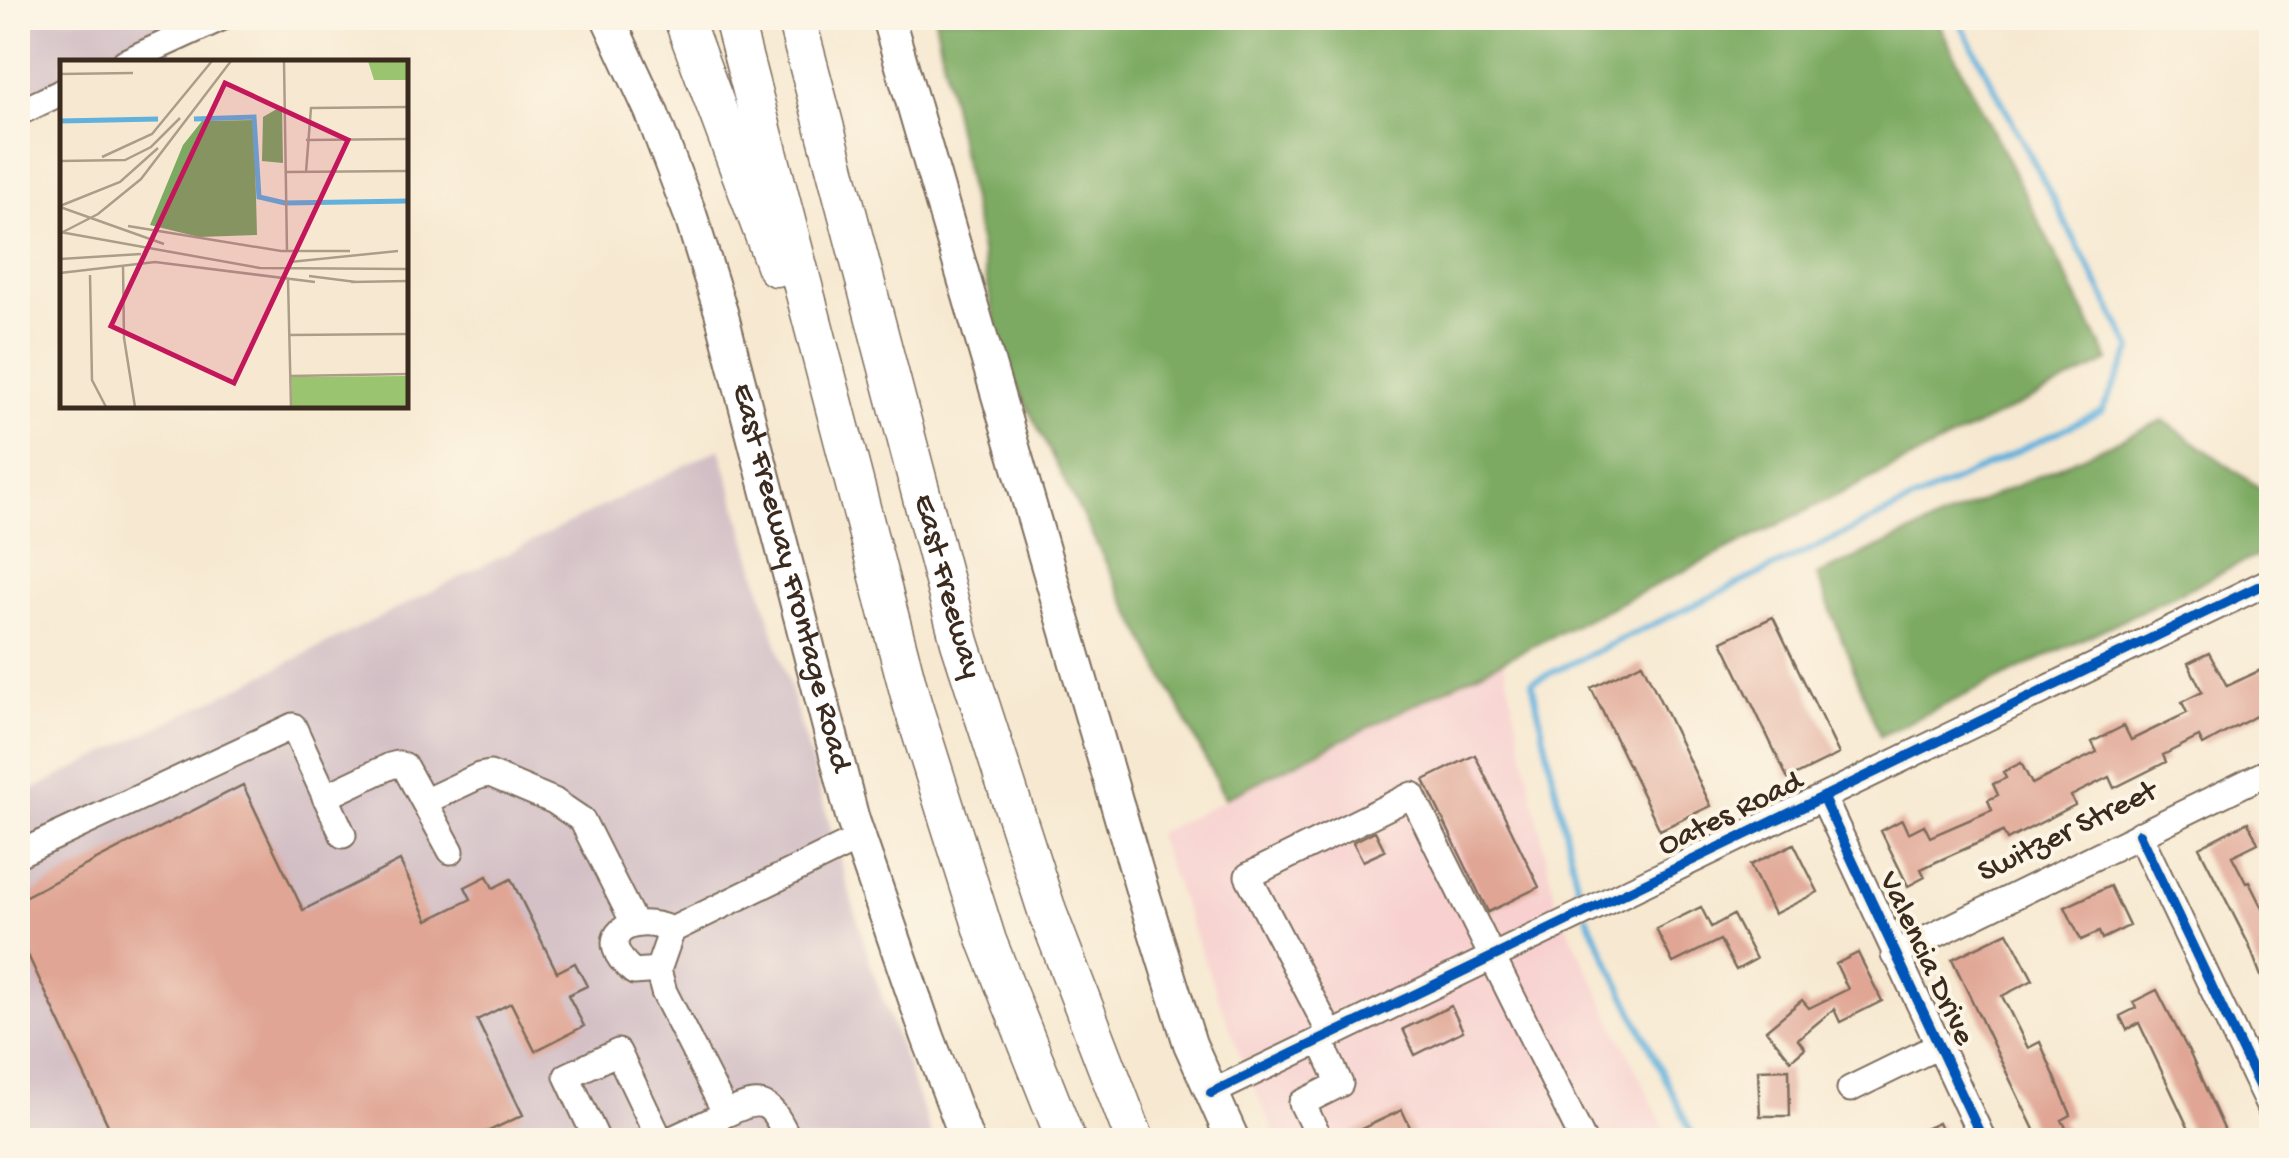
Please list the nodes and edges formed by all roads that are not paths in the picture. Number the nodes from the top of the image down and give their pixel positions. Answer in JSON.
{"nodes":[{"id":1,"x":221,"y":18,"type":"edge"},
{"id":2,"x":608,"y":18,"type":"edge"},
{"id":3,"x":682,"y":18,"type":"edge"},
{"id":4,"x":733,"y":18,"type":"edge"},
{"id":5,"x":799,"y":18,"type":"edge"},
{"id":6,"x":888,"y":18,"type":"edge"},
{"id":7,"x":129,"y":60,"type":"edge"},
{"id":8,"x":60,"y":93,"type":"edge"},
{"id":9,"x":18,"y":113,"type":"edge"},
{"id":10,"x":843,"y":447,"type":"junction"},
{"id":11,"x":2272,"y":580,"type":"edge"},
{"id":12,"x":2272,"y":770,"type":"edge"},
{"id":13,"x":326,"y":796,"type":"junction"},
{"id":14,"x":1823,"y":798,"type":"junction"},
{"id":15,"x":426,"y":801,"type":"junction"},
{"id":16,"x":2139,"y":834,"type":"junction"},
{"id":17,"x":343,"y":835,"type":"dead end"},
{"id":18,"x":860,"y":838,"type":"junction"},
{"id":19,"x":451,"y":851,"type":"dead end"},
{"id":20,"x":18,"y":854,"type":"edge"},
{"id":21,"x":634,"y":923,"type":"junction"},
{"id":22,"x":672,"y":930,"type":"junction"},
{"id":23,"x":987,"y":941,"type":"junction"},
{"id":24,"x":1894,"y":955,"type":"junction"},
{"id":25,"x":1494,"y":957,"type":"junction"},
{"id":26,"x":658,"y":970,"type":"junction"},
{"id":27,"x":1326,"y":1038,"type":"junction"},
{"id":28,"x":1938,"y":1046,"type":"junction"},
{"id":29,"x":1850,"y":1089,"type":"dead end"},
{"id":30,"x":1211,"y":1093,"type":"junction"},
{"id":31,"x":2272,"y":1113,"type":"edge"},
{"id":32,"x":726,"y":1114,"type":"junction"},
{"id":33,"x":597,"y":1140,"type":"edge"},
{"id":34,"x":660,"y":1140,"type":"edge"},
{"id":35,"x":670,"y":1140,"type":"edge"},
{"id":36,"x":789,"y":1140,"type":"edge"},
{"id":37,"x":968,"y":1140,"type":"edge"},
{"id":38,"x":1044,"y":1140,"type":"edge"},
{"id":39,"x":1066,"y":1140,"type":"edge"},
{"id":40,"x":1135,"y":1140,"type":"edge"},
{"id":41,"x":1233,"y":1140,"type":"edge"},
{"id":42,"x":1320,"y":1140,"type":"edge"},
{"id":43,"x":1583,"y":1140,"type":"edge"},
{"id":44,"x":1983,"y":1140,"type":"edge"}],
"edges":[{"from":1,"to":7,"type":"street"},
{"from":2,"to":18,"type":"main road","name":"East Freeway Frontage Road"},
{"from":3,"to":10,"type":"highway"},
{"from":4,"to":10,"type":"highway","name":"East Freeway"},
{"from":5,"to":40,"type":"highway","name":"East Freeway"},
{"from":6,"to":30,"type":"main road"},
{"from":8,"to":9,"type":"street"},
{"from":10,"to":23,"type":"highway","name":"East Freeway"},
{"from":11,"to":14,"type":"street","name":"Oates Road"},
{"from":12,"to":16,"type":"street","name":"Switzer Street"},
{"from":13,"to":15,"type":"street"},
{"from":13,"to":17,"type":"street"},
{"from":13,"to":20,"type":"street"},
{"from":14,"to":24,"type":"street","name":"Valencia Drive"},
{"from":14,"to":25,"type":"street","name":"Oates Road"},
{"from":15,"to":19,"type":"street"},
{"from":15,"to":21,"type":"street"},
{"from":16,"to":24,"type":"street","name":"Switzer Street"},
{"from":16,"to":31,"type":"street"},
{"from":18,"to":22,"type":"street"},
{"from":18,"to":37,"type":"main road","name":"East Freeway Frontage Road"},
{"from":21,"to":22,"type":"street"},
{"from":21,"to":26,"type":"street"},
{"from":22,"to":26,"type":"street"},
{"from":23,"to":38,"type":"highway"},
{"from":23,"to":39,"type":"highway","name":"East Freeway"},
{"from":24,"to":28,"type":"street","name":"Valencia Drive"},
{"from":25,"to":27,"type":"street","name":"Oates Road"},
{"from":25,"to":27,"type":"street"},
{"from":25,"to":43,"type":"street"},
{"from":26,"to":32,"type":"street"},
{"from":27,"to":30,"type":"street","name":"Oates Road"},
{"from":27,"to":42,"type":"street"},
{"from":28,"to":29,"type":"street"},
{"from":28,"to":44,"type":"street","name":"Valencia Drive"},
{"from":30,"to":41,"type":"main road"},
{"from":32,"to":35,"type":"street"},
{"from":32,"to":36,"type":"street"},
{"from":33,"to":34,"type":"street"}]}
